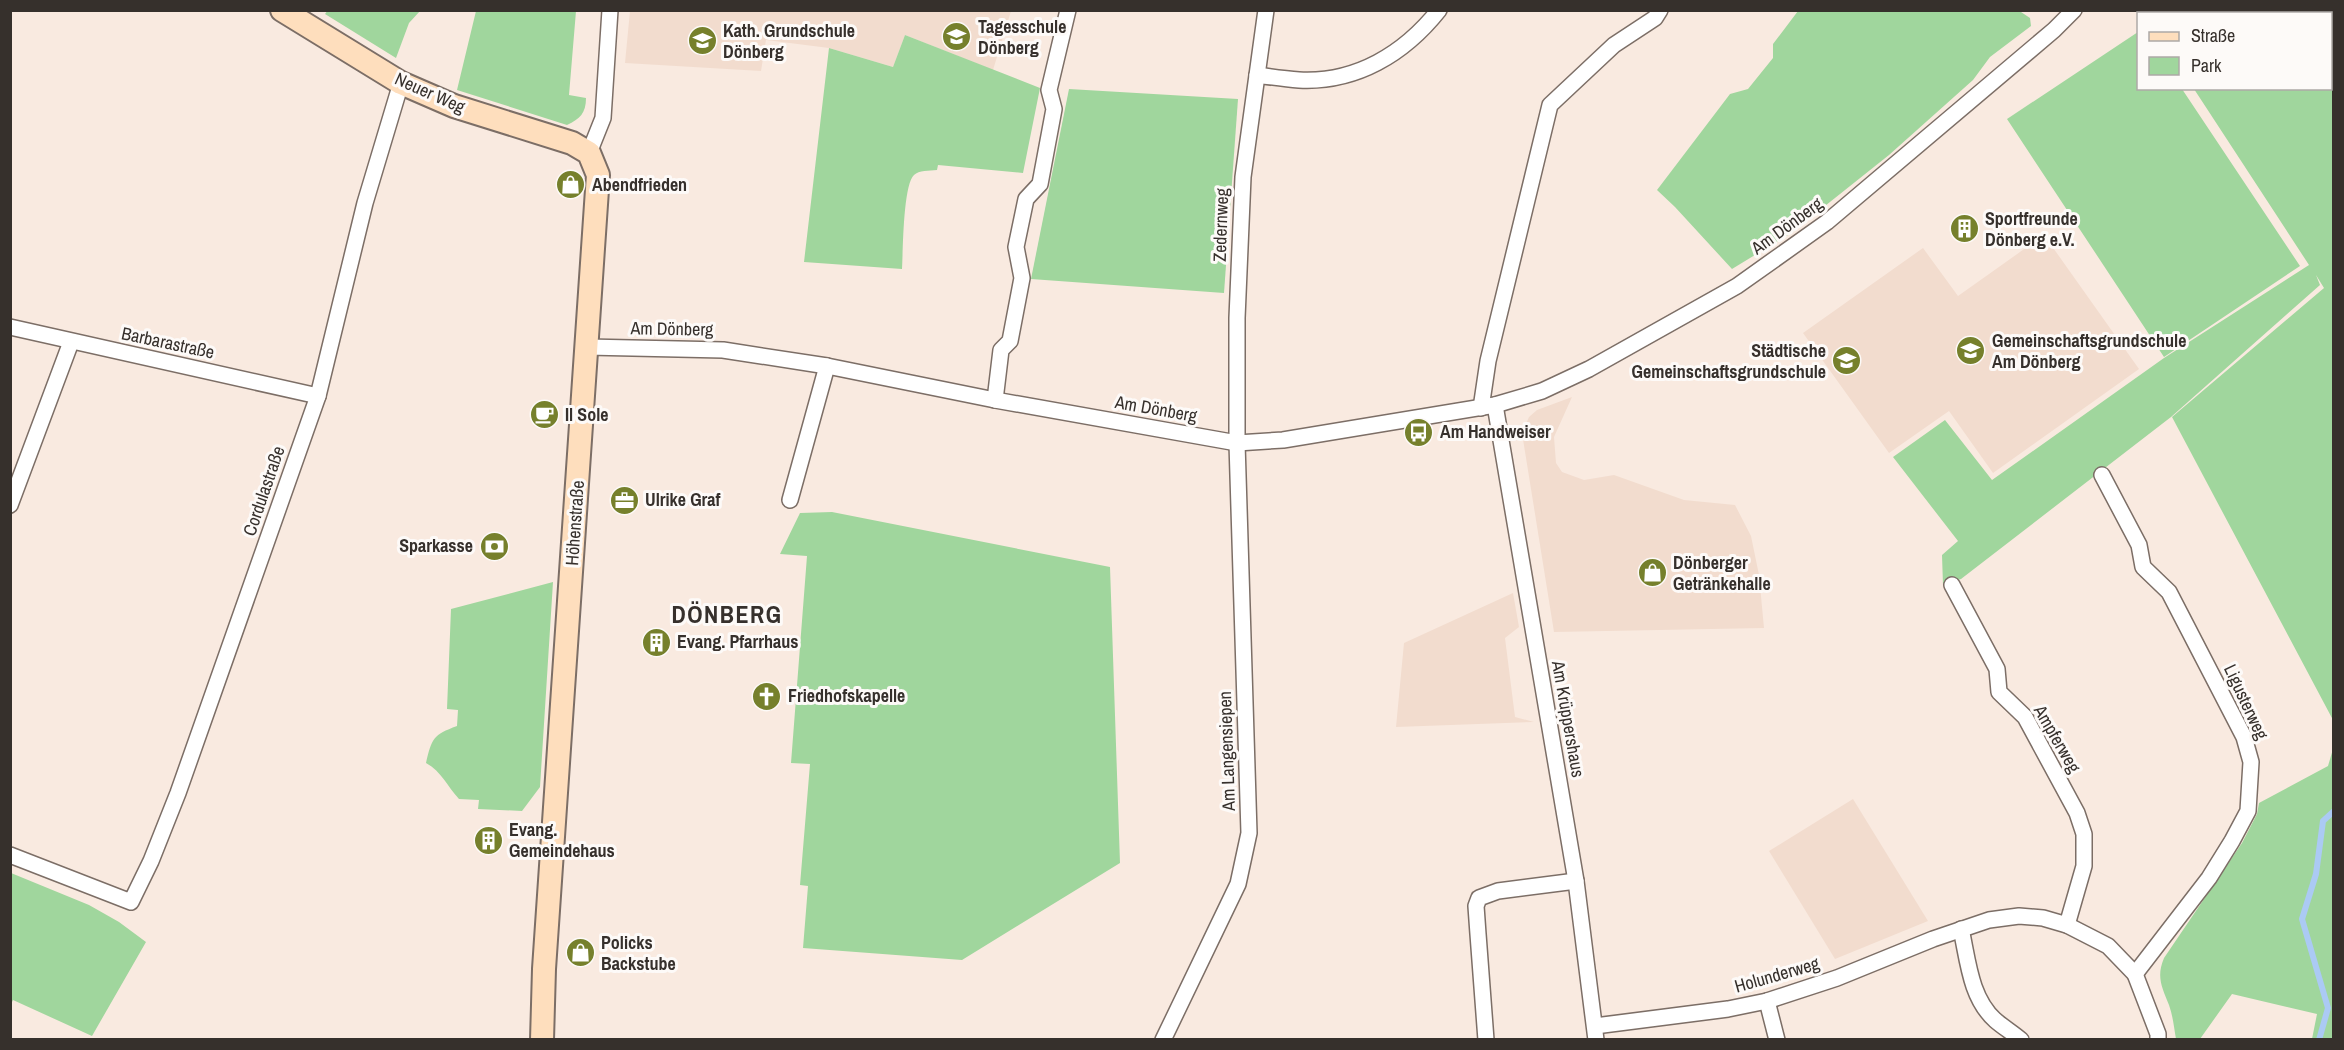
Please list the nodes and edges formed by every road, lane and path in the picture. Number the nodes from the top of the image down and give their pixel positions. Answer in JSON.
{"nodes":[{"id":1,"x":282,"y":10,"type":"edge"},
{"id":2,"x":610,"y":10,"type":"edge"},
{"id":3,"x":1068,"y":10,"type":"edge"},
{"id":4,"x":1266,"y":10,"type":"edge"},
{"id":5,"x":1439,"y":10,"type":"edge"},
{"id":6,"x":1660,"y":10,"type":"edge"},
{"id":7,"x":2074,"y":10,"type":"edge"},
{"id":8,"x":1257,"y":75,"type":"junction"},
{"id":9,"x":400,"y":82,"type":"junction"},
{"id":10,"x":589,"y":153,"type":"junction"},
{"id":11,"x":10,"y":327,"type":"edge"},
{"id":12,"x":71,"y":342,"type":"junction"},
{"id":13,"x":587,"y":346,"type":"junction"},
{"id":14,"x":827,"y":366,"type":"junction"},
{"id":15,"x":318,"y":396,"type":"junction"},
{"id":16,"x":995,"y":400,"type":"junction"},
{"id":17,"x":1488,"y":407,"type":"junction"},
{"id":18,"x":1237,"y":443,"type":"junction"},
{"id":19,"x":2102,"y":475,"type":"dead end"},
{"id":20,"x":789,"y":500,"type":"dead end"},
{"id":21,"x":10,"y":505,"type":"edge"},
{"id":22,"x":1952,"y":585,"type":"dead end"},
{"id":23,"x":10,"y":855,"type":"edge"},
{"id":24,"x":1576,"y":881,"type":"junction"},
{"id":25,"x":2067,"y":925,"type":"junction"},
{"id":26,"x":1961,"y":929,"type":"junction"},
{"id":27,"x":2135,"y":974,"type":"junction"},
{"id":28,"x":1767,"y":1000,"type":"junction"},
{"id":29,"x":1596,"y":1033,"type":"edge"},
{"id":30,"x":542,"y":1040,"type":"edge"},
{"id":31,"x":1163,"y":1040,"type":"edge"},
{"id":32,"x":1486,"y":1040,"type":"edge"},
{"id":33,"x":1777,"y":1040,"type":"edge"},
{"id":34,"x":2021,"y":1040,"type":"edge"},
{"id":35,"x":2158,"y":1040,"type":"edge"}],
"edges":[{"from":1,"to":9,"type":"street","name":"Neuer Weg"},
{"from":2,"to":10,"type":"street"},
{"from":3,"to":16,"type":"street"},
{"from":4,"to":8,"type":"street","name":"Zedernweg"},
{"from":5,"to":8,"type":"street"},
{"from":6,"to":17,"type":"street"},
{"from":7,"to":17,"type":"street","name":"Am Dönberg"},
{"from":8,"to":18,"type":"street","name":"Zedernweg"},
{"from":9,"to":10,"type":"street","name":"Neuer Weg"},
{"from":9,"to":15,"type":"street","name":"Cordulastraße"},
{"from":10,"to":13,"type":"street","name":"Höhenstraße"},
{"from":11,"to":12,"type":"street","name":"Barbarastraße"},
{"from":12,"to":15,"type":"street","name":"Barbarastraße"},
{"from":12,"to":21,"type":"street"},
{"from":13,"to":14,"type":"street","name":"Am Dönberg"},
{"from":13,"to":30,"type":"street","name":"Höhenstraße"},
{"from":14,"to":16,"type":"street","name":"Am Dönberg"},
{"from":14,"to":20,"type":"street"},
{"from":15,"to":23,"type":"street","name":"Cordulastraße"},
{"from":16,"to":18,"type":"street","name":"Am Dönberg"},
{"from":17,"to":18,"type":"street","name":"Am Dönberg"},
{"from":17,"to":24,"type":"street","name":"Am Krüppershaus"},
{"from":18,"to":31,"type":"street","name":"Am Langensiepen"},
{"from":19,"to":27,"type":"street","name":"Ligusterweg"},
{"from":22,"to":25,"type":"street","name":"Ampferweg"},
{"from":24,"to":29,"type":"street","name":"Am Krüppershaus"},
{"from":24,"to":32,"type":"street"},
{"from":25,"to":26,"type":"street","name":"Holunderweg"},
{"from":25,"to":27,"type":"street","name":"Holunderweg"},
{"from":26,"to":28,"type":"street","name":"Holunderweg"},
{"from":26,"to":34,"type":"street"},
{"from":27,"to":35,"type":"street","name":"Holunderweg"},
{"from":28,"to":29,"type":"street","name":"Holunderweg"},
{"from":28,"to":33,"type":"street"}]}
